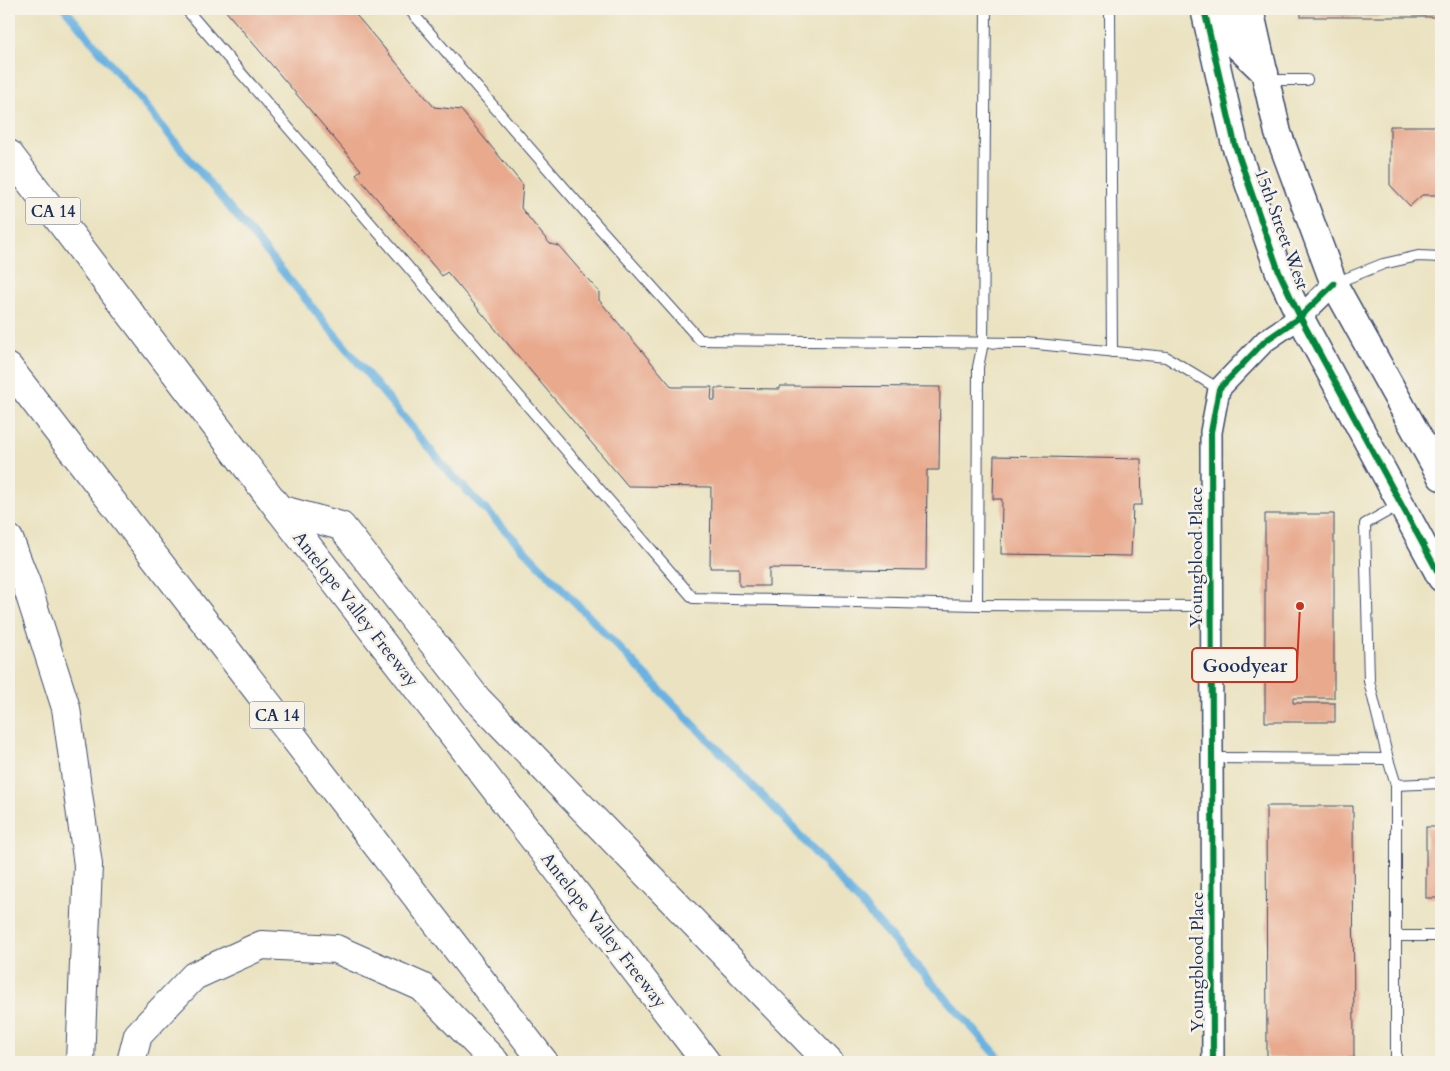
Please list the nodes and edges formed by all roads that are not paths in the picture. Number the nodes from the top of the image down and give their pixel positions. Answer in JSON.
{"nodes":[{"id":1,"x":186,"y":9,"type":"edge"},
{"id":2,"x":408,"y":9,"type":"edge"},
{"id":3,"x":986,"y":9,"type":"edge"},
{"id":4,"x":1110,"y":9,"type":"edge"},
{"id":5,"x":1204,"y":9,"type":"edge"},
{"id":6,"x":1229,"y":9,"type":"edge"},
{"id":7,"x":1250,"y":9,"type":"edge"},
{"id":8,"x":1265,"y":76,"type":"junction"},
{"id":9,"x":1307,"y":80,"type":"dead end"},
{"id":10,"x":9,"y":154,"type":"edge"},
{"id":11,"x":1441,"y":257,"type":"edge"},
{"id":12,"x":1334,"y":284,"type":"junction"},
{"id":13,"x":1300,"y":317,"type":"junction"},
{"id":14,"x":983,"y":343,"type":"junction"},
{"id":15,"x":1112,"y":352,"type":"junction"},
{"id":16,"x":9,"y":368,"type":"edge"},
{"id":17,"x":1219,"y":389,"type":"junction"},
{"id":18,"x":1440,"y":471,"type":"edge"},
{"id":19,"x":1401,"y":504,"type":"junction"},
{"id":20,"x":279,"y":509,"type":"junction"},
{"id":21,"x":9,"y":539,"type":"edge"},
{"id":22,"x":1441,"y":578,"type":"edge"},
{"id":23,"x":977,"y":605,"type":"junction"},
{"id":24,"x":1211,"y":606,"type":"junction"},
{"id":25,"x":1212,"y":758,"type":"junction"},
{"id":26,"x":1388,"y":759,"type":"junction"},
{"id":27,"x":1441,"y":782,"type":"edge"},
{"id":28,"x":1396,"y":785,"type":"junction"},
{"id":29,"x":1396,"y":936,"type":"junction"},
{"id":30,"x":1441,"y":936,"type":"edge"},
{"id":31,"x":80,"y":1062,"type":"edge"},
{"id":32,"x":131,"y":1062,"type":"edge"},
{"id":33,"x":496,"y":1062,"type":"edge"},
{"id":34,"x":544,"y":1062,"type":"edge"},
{"id":35,"x":706,"y":1062,"type":"edge"},
{"id":36,"x":829,"y":1062,"type":"edge"},
{"id":37,"x":1213,"y":1062,"type":"edge"},
{"id":38,"x":1396,"y":1062,"type":"edge"}],
"edges":[{"from":1,"to":23,"type":"lane"},
{"from":2,"to":14,"type":"lane"},
{"from":3,"to":14,"type":"lane"},
{"from":4,"to":15,"type":"lane"},
{"from":5,"to":13,"type":"street","name":"15th Street West"},
{"from":6,"to":8,"type":"street"},
{"from":7,"to":8,"type":"street","name":"15th Street West"},
{"from":8,"to":9,"type":"lane"},
{"from":8,"to":12,"type":"street","name":"15th Street West"},
{"from":10,"to":20,"type":"highway","name":"Antelope Valley Freeway","number":"CA 14"},
{"from":11,"to":12,"type":"lane"},
{"from":12,"to":13,"type":"street"},
{"from":12,"to":18,"type":"street","name":"15th Street West"},
{"from":13,"to":17,"type":"street"},
{"from":13,"to":19,"type":"street","name":"15th Street West"},
{"from":14,"to":15,"type":"lane"},
{"from":14,"to":23,"type":"lane"},
{"from":15,"to":17,"type":"lane"},
{"from":16,"to":34,"type":"highway","number":"CA 14"},
{"from":17,"to":24,"type":"street","name":"Youngblood Place"},
{"from":19,"to":22,"type":"street","name":"15th Street West"},
{"from":19,"to":26,"type":"lane"},
{"from":20,"to":35,"type":"highway","name":"Antelope Valley Freeway","number":"CA 14"},
{"from":20,"to":36,"type":"highway"},
{"from":21,"to":31,"type":"highway"},
{"from":23,"to":24,"type":"lane"},
{"from":24,"to":25,"type":"street","name":"Youngblood Place"},
{"from":25,"to":26,"type":"lane"},
{"from":25,"to":37,"type":"street","name":"Youngblood Place"},
{"from":26,"to":28,"type":"lane"},
{"from":27,"to":28,"type":"lane"},
{"from":28,"to":29,"type":"lane"},
{"from":29,"to":30,"type":"lane"},
{"from":29,"to":38,"type":"lane"},
{"from":32,"to":33,"type":"highway"}]}
